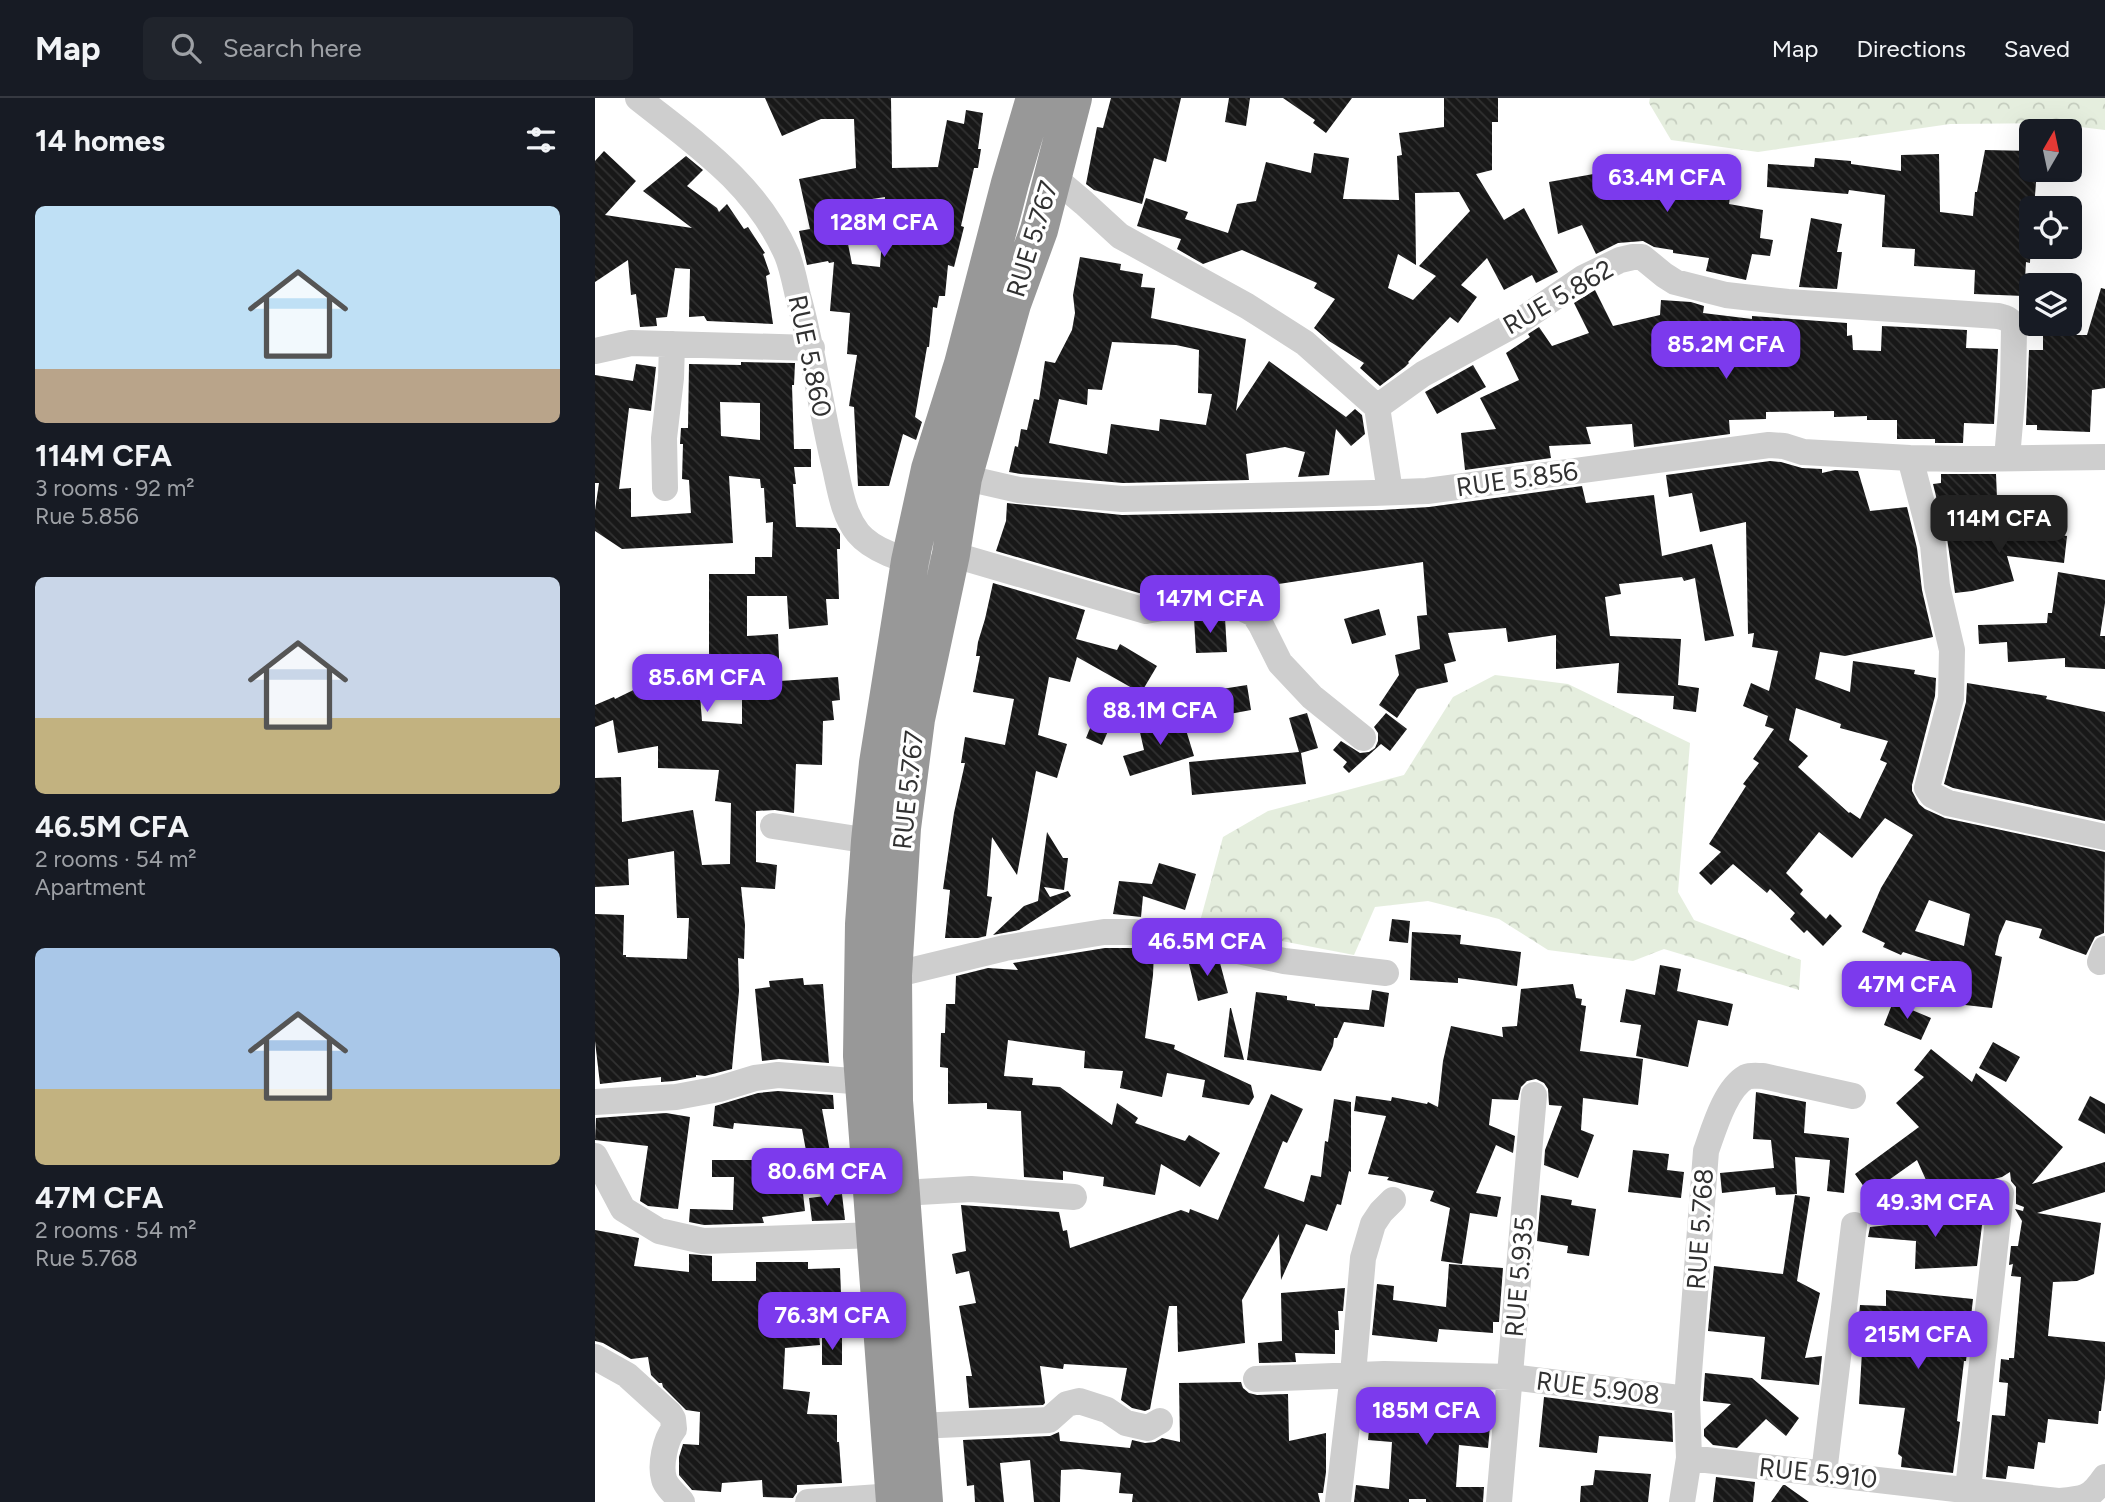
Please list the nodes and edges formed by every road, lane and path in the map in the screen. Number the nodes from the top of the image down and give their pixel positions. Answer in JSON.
{"nodes":[{"id":1,"x":638,"y":98,"type":"edge"},
{"id":2,"x":1035,"y":98,"type":"edge"},
{"id":3,"x":1073,"y":98,"type":"edge"},
{"id":4,"x":1052,"y":176,"type":"junction"},
{"id":5,"x":672,"y":344,"type":"junction"},
{"id":6,"x":812,"y":348,"type":"junction"},
{"id":7,"x":595,"y":351,"type":"edge"},
{"id":8,"x":1377,"y":407,"type":"junction"},
{"id":9,"x":2105,"y":457,"type":"edge"},
{"id":10,"x":1910,"y":458,"type":"junction"},
{"id":11,"x":2007,"y":458,"type":"junction"},
{"id":12,"x":947,"y":473,"type":"junction"},
{"id":13,"x":666,"y":488,"type":"dead end"},
{"id":14,"x":1390,"y":492,"type":"junction"},
{"id":15,"x":936,"y":562,"type":"junction"},
{"id":16,"x":1363,"y":738,"type":"dead end"},
{"id":17,"x":773,"y":826,"type":"dead end"},
{"id":18,"x":2105,"y":837,"type":"edge"},
{"id":19,"x":870,"y":841,"type":"junction"},
{"id":20,"x":1386,"y":973,"type":"dead end"},
{"id":21,"x":893,"y":975,"type":"junction"},
{"id":22,"x":865,"y":1082,"type":"junction"},
{"id":23,"x":1534,"y":1095,"type":"dead end"},
{"id":24,"x":1853,"y":1096,"type":"dead end"},
{"id":25,"x":595,"y":1102,"type":"edge"},
{"id":26,"x":595,"y":1156,"type":"edge"},
{"id":27,"x":2001,"y":1193,"type":"dead end"},
{"id":28,"x":902,"y":1194,"type":"junction"},
{"id":29,"x":1074,"y":1196,"type":"dead end"},
{"id":30,"x":1393,"y":1200,"type":"dead end"},
{"id":31,"x":1854,"y":1225,"type":"dead end"},
{"id":32,"x":876,"y":1236,"type":"junction"},
{"id":33,"x":595,"y":1357,"type":"edge"},
{"id":34,"x":1353,"y":1374,"type":"junction"},
{"id":35,"x":1511,"y":1377,"type":"junction"},
{"id":36,"x":1256,"y":1379,"type":"dead end"},
{"id":37,"x":1687,"y":1399,"type":"junction"},
{"id":38,"x":1160,"y":1421,"type":"dead end"},
{"id":39,"x":917,"y":1426,"type":"junction"},
{"id":40,"x":1689,"y":1458,"type":"junction"},
{"id":41,"x":1825,"y":1473,"type":"junction"},
{"id":42,"x":2105,"y":1477,"type":"edge"},
{"id":43,"x":1968,"y":1489,"type":"junction"},
{"id":44,"x":904,"y":1500,"type":"edge"},
{"id":45,"x":2042,"y":1501,"type":"edge"},
{"id":46,"x":682,"y":1502,"type":"edge"},
{"id":47,"x":808,"y":1502,"type":"edge"},
{"id":48,"x":1338,"y":1502,"type":"edge"},
{"id":49,"x":1499,"y":1502,"type":"edge"},
{"id":50,"x":1682,"y":1502,"type":"edge"}],
"edges":[{"from":1,"to":6,"type":"street","name":"RUE 5.860"},
{"from":2,"to":12,"type":"highway"},
{"from":3,"to":4,"type":"highway","name":"RUE 5.767"},
{"from":4,"to":8,"type":"street"},
{"from":4,"to":12,"type":"highway","name":"RUE 5.767"},
{"from":5,"to":6,"type":"street"},
{"from":5,"to":7,"type":"street"},
{"from":5,"to":13,"type":"street"},
{"from":6,"to":15,"type":"street","name":"RUE 5.860"},
{"from":8,"to":11,"type":"street","name":"RUE 5.862"},
{"from":8,"to":14,"type":"street"},
{"from":9,"to":11,"type":"street","name":"RUE 5.856"},
{"from":10,"to":11,"type":"street","name":"RUE 5.856"},
{"from":10,"to":14,"type":"street","name":"RUE 5.856"},
{"from":10,"to":18,"type":"street"},
{"from":12,"to":14,"type":"street","name":"RUE 5.856"},
{"from":12,"to":15,"type":"highway"},
{"from":15,"to":16,"type":"street","name":"RUE 5.860"},
{"from":15,"to":19,"type":"highway"},
{"from":15,"to":21,"type":"highway","name":"RUE 5.767"},
{"from":17,"to":19,"type":"street"},
{"from":19,"to":22,"type":"highway"},
{"from":20,"to":21,"type":"street"},
{"from":21,"to":28,"type":"highway","name":"RUE 5.767"},
{"from":22,"to":25,"type":"street"},
{"from":22,"to":32,"type":"highway"},
{"from":23,"to":35,"type":"street","name":"RUE 5.935"},
{"from":24,"to":37,"type":"street","name":"RUE 5.768"},
{"from":26,"to":32,"type":"street"},
{"from":27,"to":43,"type":"street"},
{"from":28,"to":29,"type":"street"},
{"from":28,"to":39,"type":"highway","name":"RUE 5.767"},
{"from":30,"to":34,"type":"street"},
{"from":31,"to":41,"type":"street"},
{"from":32,"to":44,"type":"highway"},
{"from":33,"to":46,"type":"street"},
{"from":34,"to":35,"type":"street","name":"RUE 5.908"},
{"from":34,"to":36,"type":"street","name":"RUE 5.908"},
{"from":34,"to":48,"type":"street"},
{"from":35,"to":37,"type":"street","name":"RUE 5.908"},
{"from":35,"to":49,"type":"street","name":"RUE 5.935"},
{"from":37,"to":40,"type":"street","name":"RUE 5.768"},
{"from":38,"to":39,"type":"street"},
{"from":39,"to":44,"type":"highway","name":"RUE 5.767"},
{"from":40,"to":41,"type":"street","name":"RUE 5.910"},
{"from":40,"to":50,"type":"street","name":"RUE 5.768"},
{"from":41,"to":43,"type":"street","name":"RUE 5.910"},
{"from":42,"to":45,"type":"street","name":"RUE 5.910"},
{"from":43,"to":45,"type":"street","name":"RUE 5.910"},
{"from":44,"to":47,"type":"street"}]}
